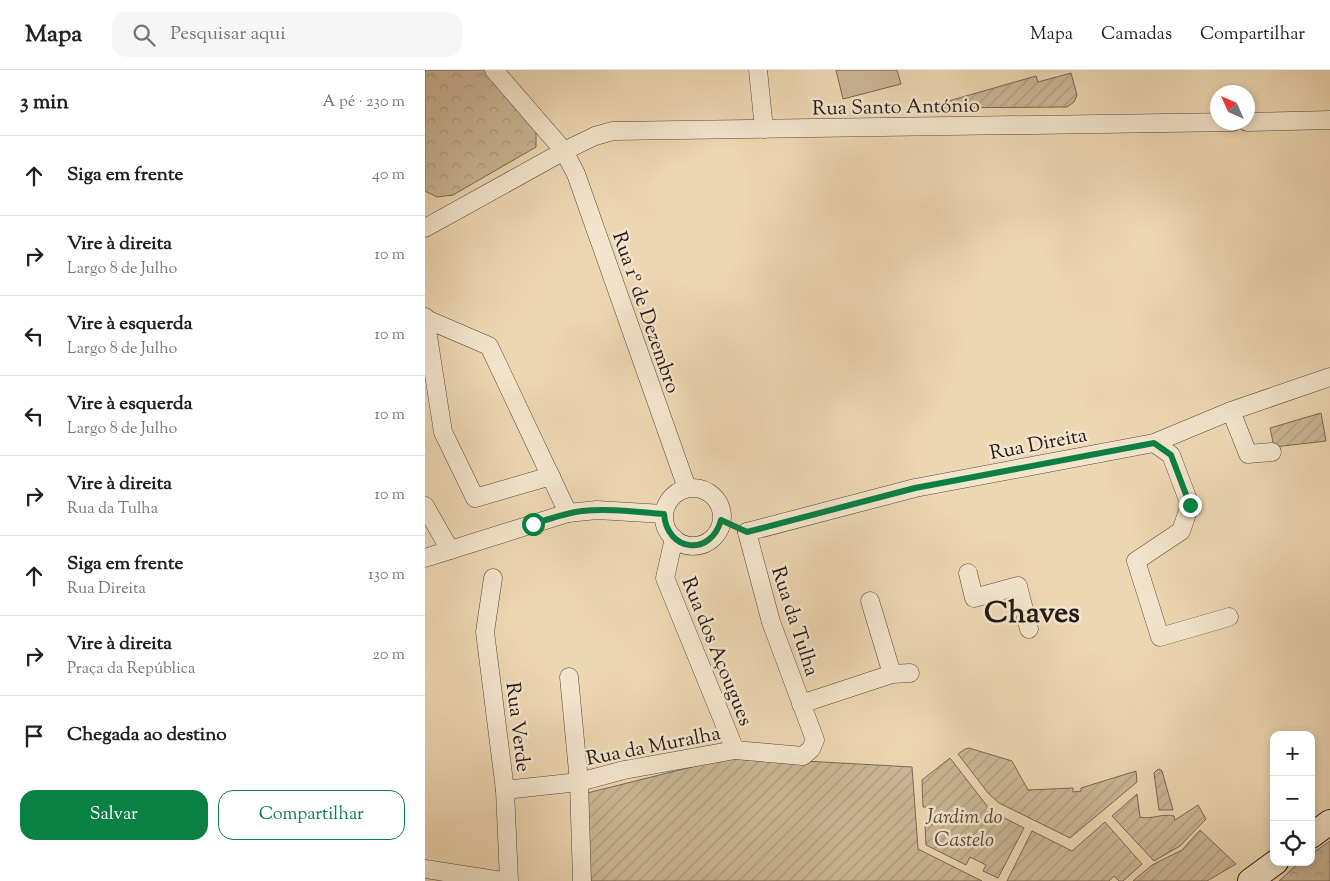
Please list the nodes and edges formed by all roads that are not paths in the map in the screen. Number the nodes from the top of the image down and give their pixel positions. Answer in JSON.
{"nodes":[{"id":1,"x":758,"y":70,"type":"edge"},
{"id":2,"x":496,"y":71,"type":"edge"},
{"id":3,"x":1330,"y":120,"type":"edge"},
{"id":4,"x":1210,"y":122,"type":"edge"},
{"id":5,"x":1255,"y":122,"type":"edge"},
{"id":6,"x":764,"y":129,"type":"junction"},
{"id":7,"x":564,"y":151,"type":"junction"},
{"id":8,"x":425,"y":228,"type":"edge"},
{"id":9,"x":426,"y":318,"type":"edge"},
{"id":10,"x":1330,"y":377,"type":"edge"},
{"id":11,"x":1231,"y":411,"type":"junction"},
{"id":12,"x":1154,"y":443,"type":"junction"},
{"id":13,"x":1272,"y":452,"type":"dead end"},
{"id":14,"x":551,"y":476,"type":"junction"},
{"id":15,"x":687,"y":488,"type":"junction"},
{"id":16,"x":425,"y":506,"type":"edge"},
{"id":17,"x":568,"y":513,"type":"junction"},
{"id":18,"x":664,"y":514,"type":"junction"},
{"id":19,"x":721,"y":520,"type":"junction"},
{"id":20,"x":747,"y":532,"type":"junction"},
{"id":21,"x":674,"y":538,"type":"junction"},
{"id":22,"x":450,"y":550,"type":"junction"},
{"id":23,"x":425,"y":558,"type":"edge"},
{"id":24,"x":968,"y":573,"type":"dead end"},
{"id":25,"x":493,"y":578,"type":"dead end"},
{"id":26,"x":870,"y":601,"type":"dead end"},
{"id":27,"x":1229,"y":617,"type":"dead end"},
{"id":28,"x":1029,"y":628,"type":"dead end"},
{"id":29,"x":569,"y":677,"type":"dead end"},
{"id":30,"x":801,"y":704,"type":"junction"},
{"id":31,"x":811,"y":749,"type":"joint"},
{"id":32,"x":735,"y":750,"type":"junction"},
{"id":33,"x":579,"y":782,"type":"junction"},
{"id":34,"x":505,"y":790,"type":"junction"},
{"id":35,"x":1330,"y":822,"type":"edge"},
{"id":36,"x":1315,"y":833,"type":"edge"},
{"id":37,"x":1271,"y":866,"type":"edge"},
{"id":38,"x":425,"y":869,"type":"edge"},
{"id":39,"x":502,"y":881,"type":"edge"},
{"id":40,"x":509,"y":881,"type":"edge"},
{"id":41,"x":582,"y":881,"type":"edge"},
{"id":42,"x":1250,"y":881,"type":"edge"}],
"edges":[{"from":1,"to":6,"type":"street"},
{"from":2,"to":7,"type":"street","name":"Rua 1º de Dezembro"},
{"from":3,"to":5,"type":"street"},
{"from":4,"to":6,"type":"street","name":"Rua Santo António"},
{"from":6,"to":7,"type":"street","name":"Rua Santo António"},
{"from":7,"to":8,"type":"street","name":"Rua Santo António"},
{"from":7,"to":15,"type":"street","name":"Rua 1º de Dezembro"},
{"from":9,"to":14,"type":"street"},
{"from":9,"to":14,"type":"street"},
{"from":10,"to":11,"type":"street","name":"Rua Direita"},
{"from":11,"to":12,"type":"street","name":"Rua Direita"},
{"from":11,"to":13,"type":"street"},
{"from":12,"to":20,"type":"street","name":"Rua Direita"},
{"from":12,"to":27,"type":"street"},
{"from":14,"to":17,"type":"street"},
{"from":15,"to":18,"type":"street"},
{"from":15,"to":19,"type":"street"},
{"from":16,"to":22,"type":"street"},
{"from":17,"to":18,"type":"street"},
{"from":17,"to":22,"type":"street"},
{"from":18,"to":21,"type":"street"},
{"from":19,"to":20,"type":"street"},
{"from":19,"to":21,"type":"street"},
{"from":20,"to":30,"type":"street","name":"Rua da Tulha"},
{"from":21,"to":32,"type":"street","name":"Rua dos Açougues"},
{"from":22,"to":23,"type":"street"},
{"from":24,"to":28,"type":"street"},
{"from":25,"to":34,"type":"street","name":"Rua Verde"},
{"from":26,"to":30,"type":"street"},
{"from":29,"to":33,"type":"street"},
{"from":30,"to":31,"type":"street","name":"Rua da Tulha"},
{"from":31,"to":32,"type":"street","name":"Rua da Muralha"},
{"from":32,"to":33,"type":"street","name":"Rua da Muralha"},
{"from":33,"to":34,"type":"street","name":"Rua da Muralha"},
{"from":33,"to":41,"type":"street","name":"Rua da Muralha"},
{"from":34,"to":40,"type":"street","name":"Rua Verde"},
{"from":35,"to":36,"type":"street"},
{"from":37,"to":42,"type":"street"},
{"from":38,"to":39,"type":"street"}]}
